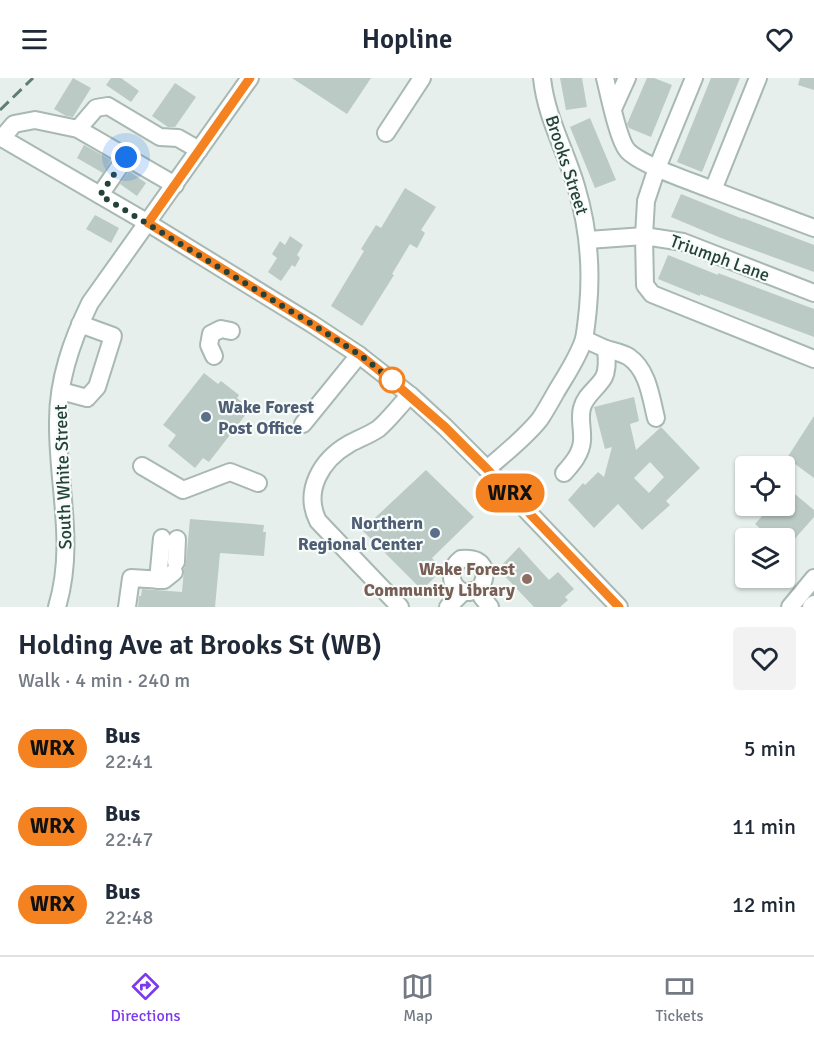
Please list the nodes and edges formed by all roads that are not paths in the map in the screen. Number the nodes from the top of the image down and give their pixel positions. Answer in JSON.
{"nodes":[{"id":1,"x":250,"y":78,"type":"edge"},
{"id":2,"x":422,"y":78,"type":"edge"},
{"id":3,"x":542,"y":78,"type":"edge"},
{"id":4,"x":605,"y":78,"type":"edge"},
{"id":5,"x":627,"y":78,"type":"edge"},
{"id":6,"x":694,"y":78,"type":"edge"},
{"id":7,"x":758,"y":78,"type":"edge"},
{"id":8,"x":613,"y":109,"type":"junction"},
{"id":9,"x":78,"y":129,"type":"junction"},
{"id":10,"x":386,"y":133,"type":"dead end"},
{"id":11,"x":1,"y":137,"type":"edge"},
{"id":12,"x":199,"y":150,"type":"junction"},
{"id":13,"x":126,"y":157,"type":"junction"},
{"id":14,"x":657,"y":168,"type":"junction"},
{"id":15,"x":175,"y":185,"type":"junction"},
{"id":16,"x":713,"y":190,"type":"junction"},
{"id":17,"x":100,"y":195,"type":"junction"},
{"id":18,"x":148,"y":223,"type":"junction"},
{"id":19,"x":814,"y":228,"type":"edge"},
{"id":20,"x":644,"y":236,"type":"junction"},
{"id":21,"x":588,"y":240,"type":"junction"},
{"id":22,"x":814,"y":293,"type":"edge"},
{"id":23,"x":80,"y":324,"type":"junction"},
{"id":24,"x":231,"y":331,"type":"dead end"},
{"id":25,"x":584,"y":339,"type":"junction"},
{"id":26,"x":606,"y":349,"type":"junction"},
{"id":27,"x":360,"y":355,"type":"junction"},
{"id":28,"x":214,"y":356,"type":"dead end"},
{"id":29,"x":814,"y":359,"type":"edge"},
{"id":30,"x":61,"y":392,"type":"junction"},
{"id":31,"x":410,"y":395,"type":"junction"},
{"id":32,"x":656,"y":418,"type":"dead end"},
{"id":33,"x":303,"y":424,"type":"dead end"},
{"id":34,"x":142,"y":466,"type":"dead end"},
{"id":35,"x":487,"y":469,"type":"junction"},
{"id":36,"x":564,"y":473,"type":"dead end"},
{"id":37,"x":258,"y":483,"type":"dead end"},
{"id":38,"x":814,"y":578,"type":"edge"},
{"id":39,"x":158,"y":580,"type":"junction"},
{"id":40,"x":615,"y":606,"type":"edge"},
{"id":41,"x":57,"y":607,"type":"edge"},
{"id":42,"x":127,"y":607,"type":"edge"},
{"id":43,"x":400,"y":607,"type":"edge"},
{"id":44,"x":448,"y":607,"type":"edge"},
{"id":45,"x":490,"y":607,"type":"edge"},
{"id":46,"x":790,"y":607,"type":"edge"}],
"edges":[{"from":1,"to":12,"type":"street","name":"South White Street"},
{"from":2,"to":10,"type":"street"},
{"from":3,"to":21,"type":"street","name":"Brooks Street"},
{"from":4,"to":8,"type":"street"},
{"from":5,"to":8,"type":"street"},
{"from":6,"to":14,"type":"street"},
{"from":7,"to":16,"type":"street"},
{"from":8,"to":14,"type":"street"},
{"from":9,"to":11,"type":"street"},
{"from":9,"to":12,"type":"street"},
{"from":9,"to":13,"type":"street"},
{"from":11,"to":17,"type":"street"},
{"from":12,"to":15,"type":"street","name":"South White Street"},
{"from":13,"to":15,"type":"street"},
{"from":13,"to":17,"type":"street"},
{"from":14,"to":16,"type":"street"},
{"from":14,"to":20,"type":"street"},
{"from":15,"to":18,"type":"street","name":"South White Street"},
{"from":16,"to":19,"type":"street"},
{"from":17,"to":18,"type":"street"},
{"from":18,"to":23,"type":"street","name":"South White Street"},
{"from":18,"to":27,"type":"street"},
{"from":20,"to":21,"type":"street","name":"Triumph Lane"},
{"from":20,"to":22,"type":"street","name":"Triumph Lane"},
{"from":20,"to":29,"type":"street"},
{"from":21,"to":25,"type":"street","name":"Brooks Street"},
{"from":23,"to":30,"type":"street","name":"South White Street"},
{"from":23,"to":30,"type":"street"},
{"from":24,"to":28,"type":"street"},
{"from":25,"to":26,"type":"street"},
{"from":25,"to":35,"type":"street","name":"Brooks Street"},
{"from":26,"to":32,"type":"street"},
{"from":26,"to":36,"type":"street"},
{"from":27,"to":31,"type":"street"},
{"from":27,"to":33,"type":"street"},
{"from":30,"to":41,"type":"street","name":"South White Street"},
{"from":31,"to":35,"type":"street"},
{"from":31,"to":43,"type":"street"},
{"from":34,"to":37,"type":"street"},
{"from":35,"to":40,"type":"street"},
{"from":38,"to":46,"type":"street"},
{"from":39,"to":39,"type":"street"},
{"from":39,"to":42,"type":"street"},
{"from":44,"to":45,"type":"street"}]}
